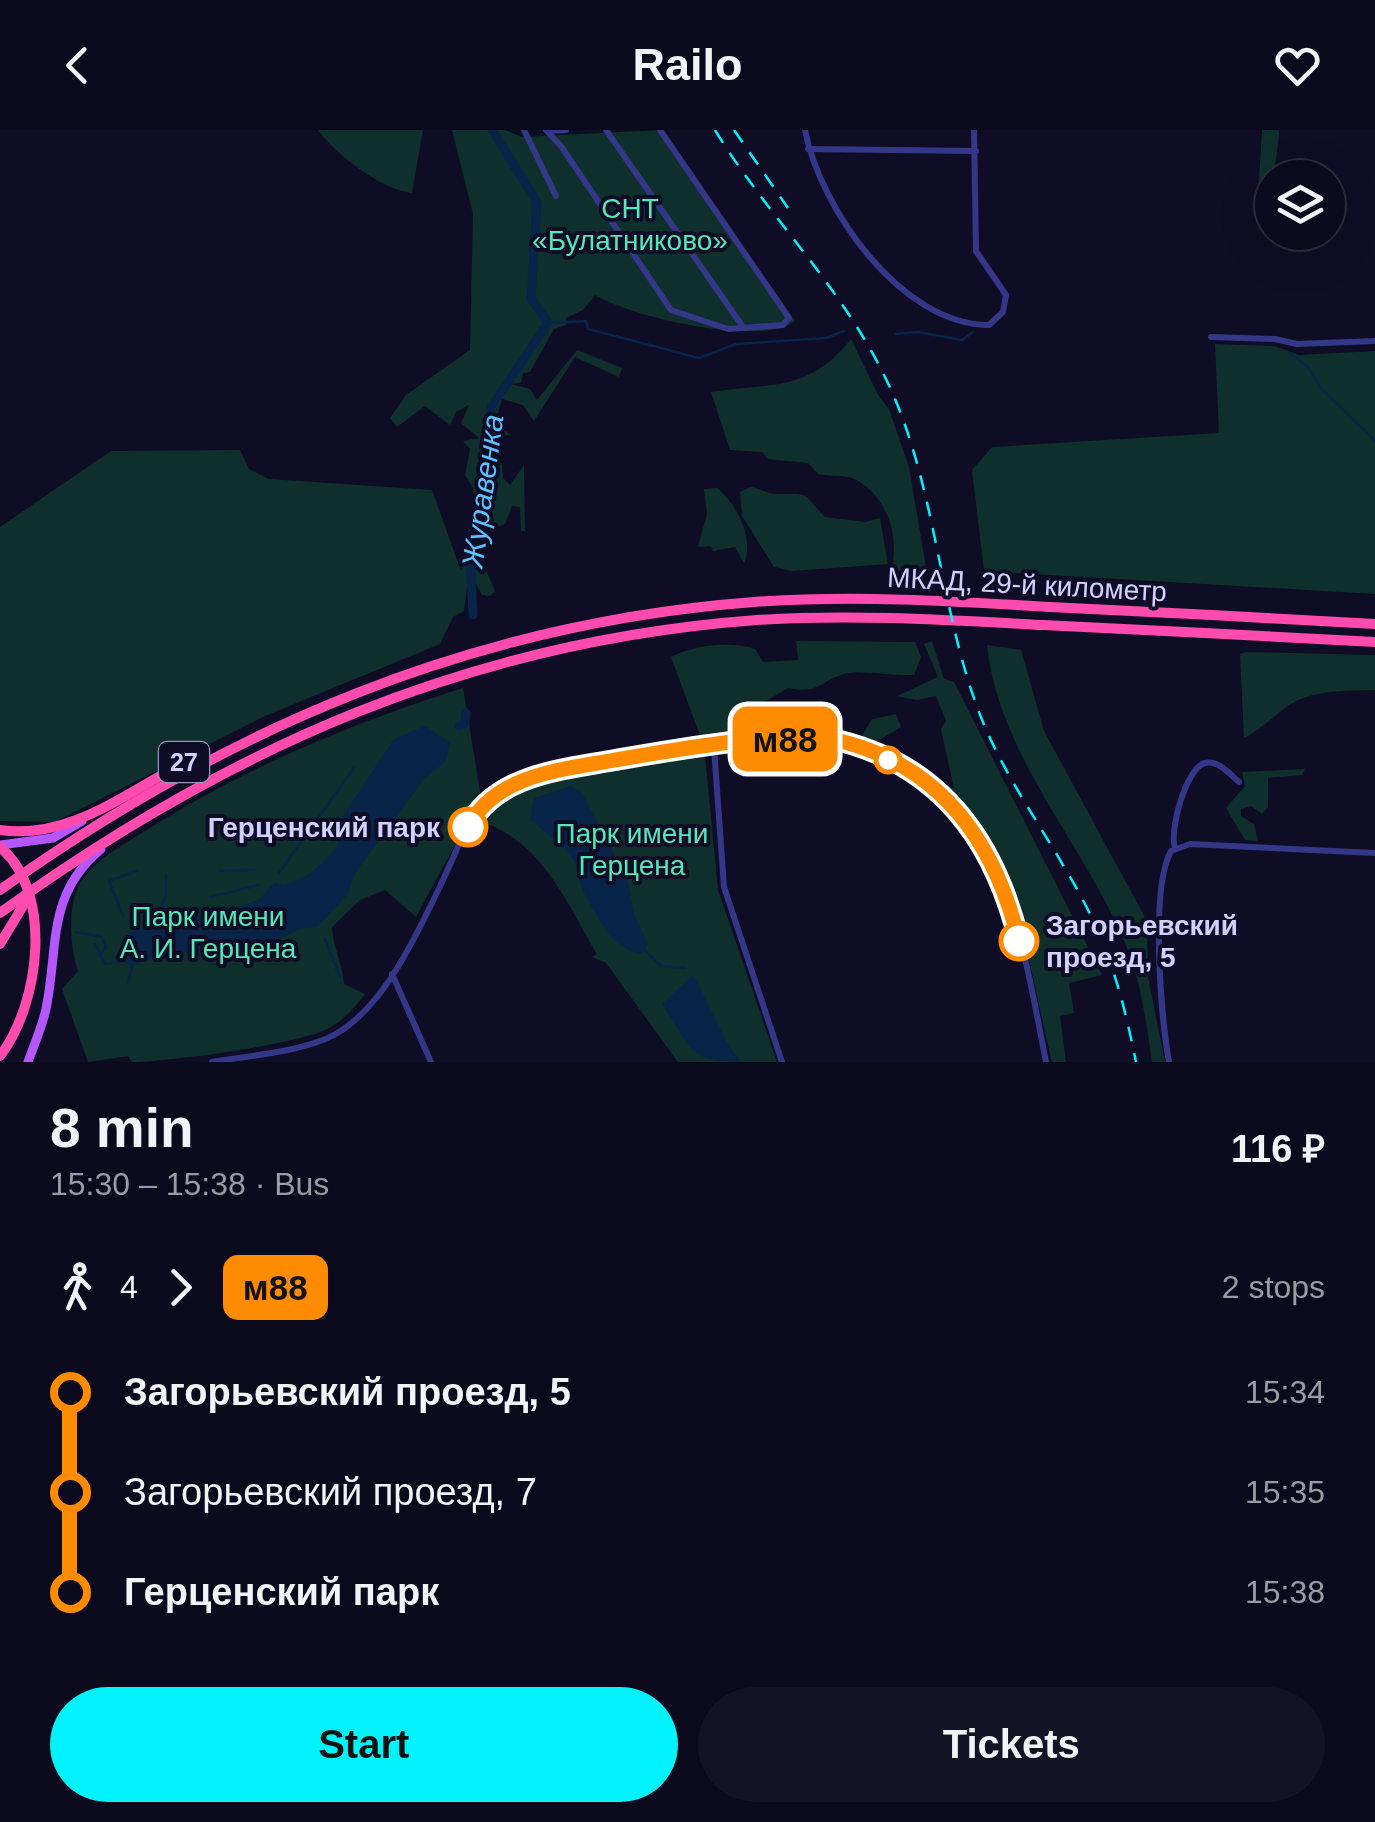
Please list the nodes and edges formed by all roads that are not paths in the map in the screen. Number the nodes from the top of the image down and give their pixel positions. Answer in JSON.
{"nodes":[{"id":1,"x":524,"y":130,"type":"edge"},
{"id":2,"x":566,"y":130,"type":"edge"},
{"id":3,"x":606,"y":130,"type":"edge"},
{"id":4,"x":660,"y":130,"type":"edge"},
{"id":5,"x":804,"y":130,"type":"edge"},
{"id":6,"x":974,"y":130,"type":"edge"},
{"id":7,"x":547,"y":131,"type":"edge"},
{"id":8,"x":808,"y":149,"type":"junction"},
{"id":9,"x":976,"y":151,"type":"junction"},
{"id":10,"x":556,"y":196,"type":"dead end"},
{"id":11,"x":742,"y":327,"type":"junction"},
{"id":12,"x":1211,"y":337,"type":"dead end"},
{"id":13,"x":1375,"y":341,"type":"edge"},
{"id":14,"x":1375,"y":622,"type":"edge"},
{"id":15,"x":1375,"y":643,"type":"edge"},
{"id":16,"x":286,"y":720,"type":"junction"},
{"id":17,"x":714,"y":746,"type":"junction"},
{"id":18,"x":1238,"y":782,"type":"dead end"},
{"id":19,"x":88,"y":816,"type":"junction"},
{"id":20,"x":143,"y":816,"type":"junction"},
{"id":21,"x":0,"y":830,"type":"edge"},
{"id":22,"x":1174,"y":845,"type":"junction"},
{"id":23,"x":0,"y":846,"type":"edge"},
{"id":24,"x":1375,"y":853,"type":"edge"},
{"id":25,"x":73,"y":861,"type":"junction"},
{"id":26,"x":0,"y":890,"type":"edge"},
{"id":27,"x":0,"y":913,"type":"edge"},
{"id":28,"x":0,"y":944,"type":"edge"},
{"id":29,"x":392,"y":974,"type":"junction"},
{"id":30,"x":399,"y":986,"type":"junction"},
{"id":31,"x":381,"y":988,"type":"junction"},
{"id":32,"x":0,"y":1056,"type":"edge"},
{"id":33,"x":28,"y":1062,"type":"edge"},
{"id":34,"x":212,"y":1062,"type":"edge"},
{"id":35,"x":431,"y":1062,"type":"edge"},
{"id":36,"x":782,"y":1062,"type":"edge"},
{"id":37,"x":1046,"y":1062,"type":"edge"},
{"id":38,"x":1168,"y":1062,"type":"edge"}],
"edges":[{"from":1,"to":10,"type":"street"},
{"from":2,"to":7,"type":"street"},
{"from":3,"to":11,"type":"street"},
{"from":4,"to":11,"type":"street"},
{"from":5,"to":8,"type":"street"},
{"from":6,"to":9,"type":"street"},
{"from":7,"to":11,"type":"street"},
{"from":8,"to":9,"type":"street"},
{"from":8,"to":9,"type":"street"},
{"from":12,"to":13,"type":"street"},
{"from":14,"to":16,"type":"highway","name":"МКАД, 29-й километр"},
{"from":15,"to":20,"type":"highway","name":"МКАД, 29-й километр"},
{"from":16,"to":19,"type":"highway","number":"27"},
{"from":16,"to":26,"type":"highway"},
{"from":17,"to":29,"type":"street"},
{"from":17,"to":36,"type":"street"},
{"from":17,"to":37,"type":"street"},
{"from":18,"to":22,"type":"street"},
{"from":19,"to":21,"type":"highway","number":"27"},
{"from":19,"to":23,"type":"main road"},
{"from":20,"to":25,"type":"highway","name":"МКАД, 29-й километр"},
{"from":20,"to":33,"type":"main road"},
{"from":22,"to":24,"type":"street"},
{"from":22,"to":38,"type":"street"},
{"from":23,"to":32,"type":"highway"},
{"from":25,"to":27,"type":"highway"},
{"from":25,"to":28,"type":"highway"},
{"from":29,"to":30,"type":"street"},
{"from":29,"to":31,"type":"street"},
{"from":30,"to":31,"type":"street"},
{"from":30,"to":35,"type":"street"},
{"from":31,"to":34,"type":"street"}]}
